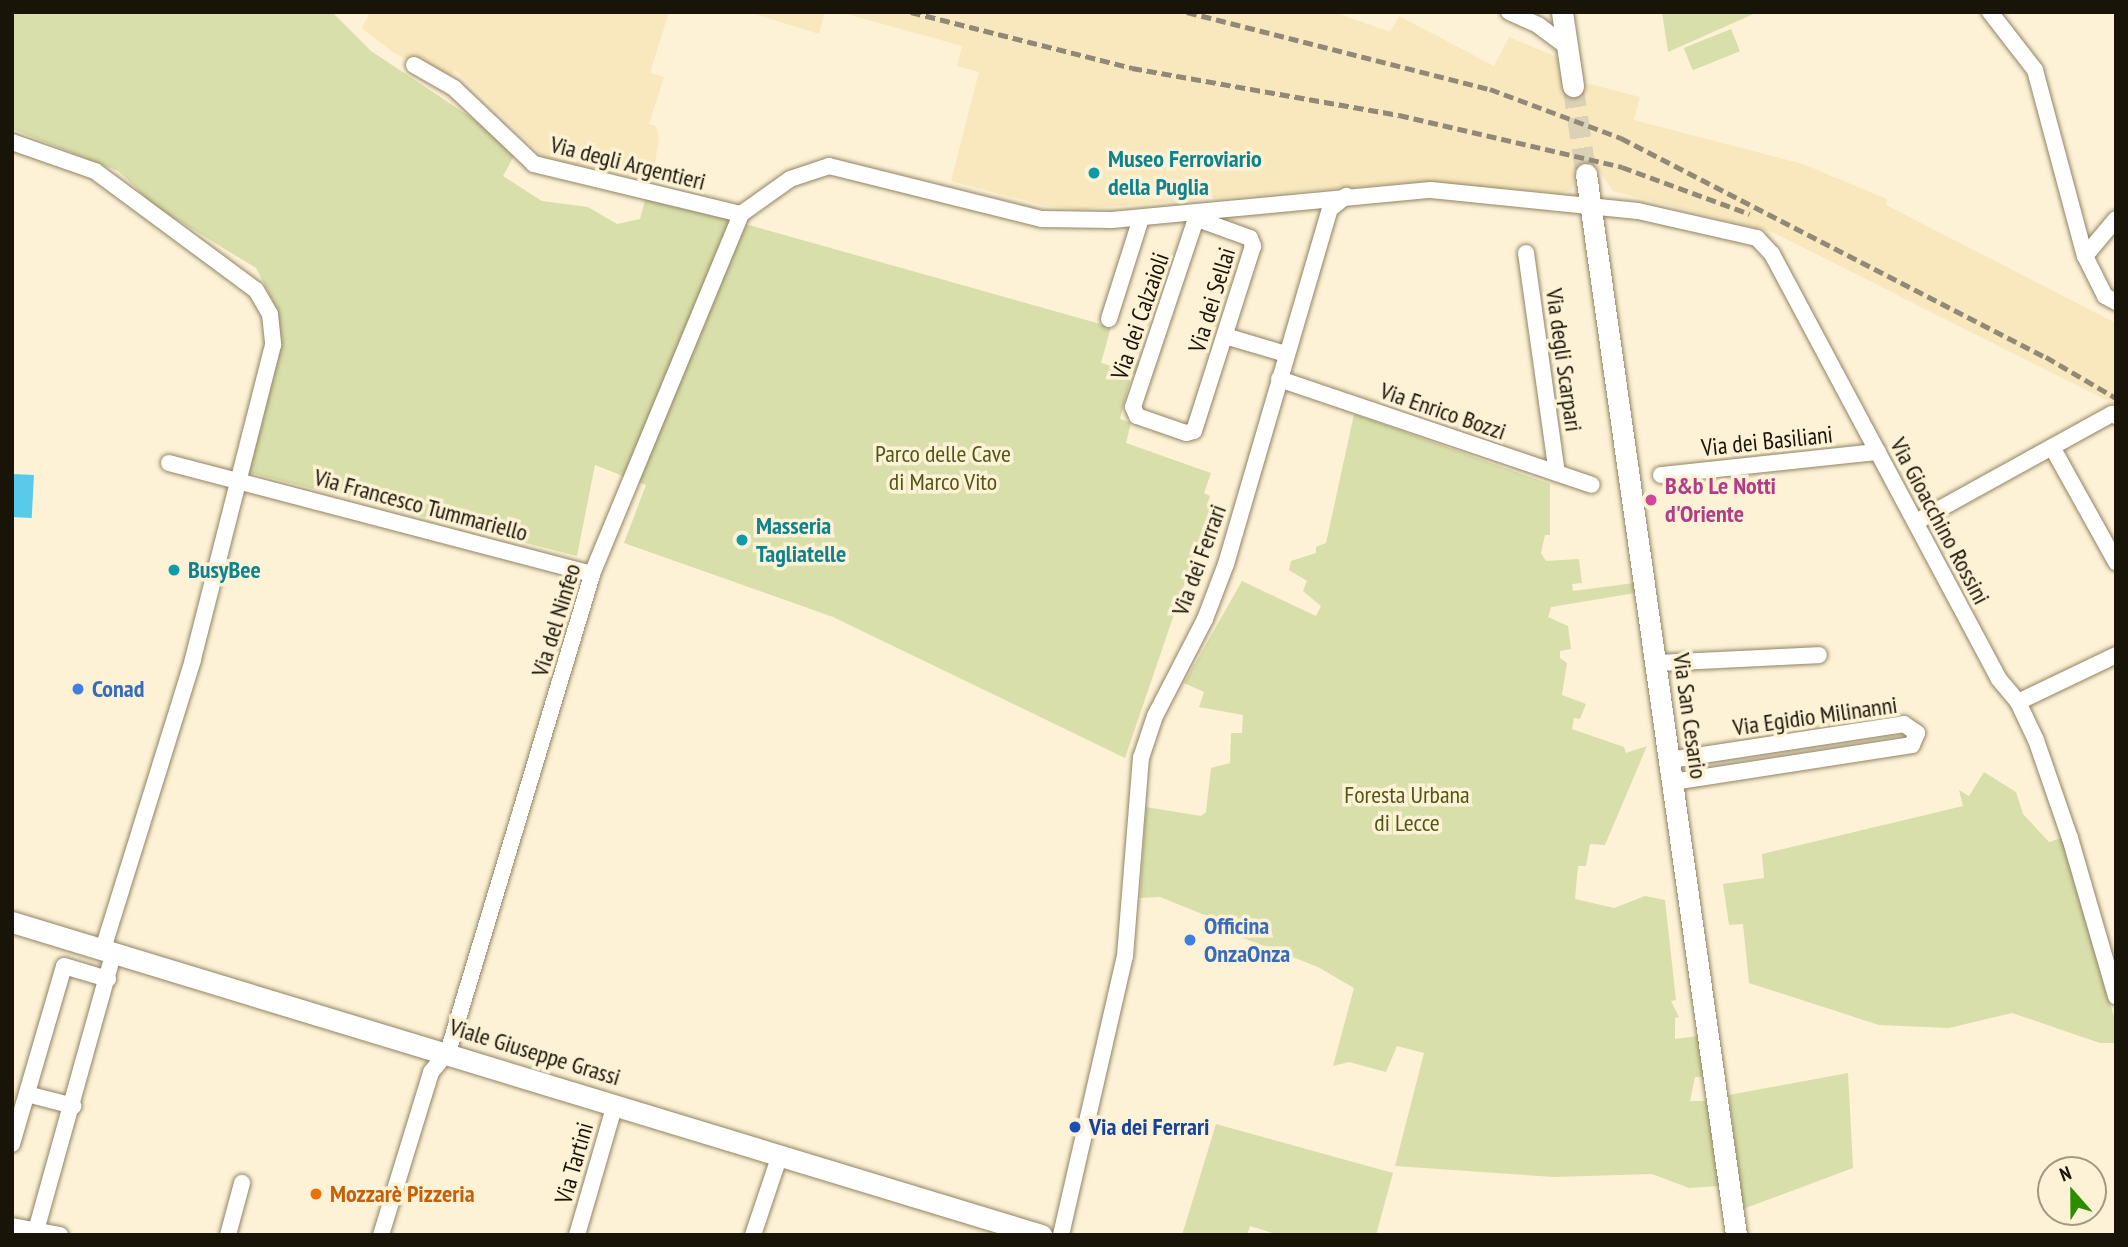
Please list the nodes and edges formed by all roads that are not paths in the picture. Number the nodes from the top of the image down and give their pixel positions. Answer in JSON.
{"nodes":[{"id":1,"x":1509,"y":12,"type":"edge"},
{"id":2,"x":1562,"y":12,"type":"edge"},
{"id":3,"x":1996,"y":15,"type":"edge"},
{"id":4,"x":1568,"y":48,"type":"junction"},
{"id":5,"x":414,"y":65,"type":"dead end"},
{"id":6,"x":1573,"y":86,"type":"tunnel mouth"},
{"id":7,"x":12,"y":142,"type":"edge"},
{"id":8,"x":1586,"y":174,"type":"tunnel mouth"},
{"id":9,"x":1346,"y":196,"type":"junction"},
{"id":10,"x":1590,"y":205,"type":"junction"},
{"id":11,"x":1198,"y":213,"type":"junction"},
{"id":12,"x":741,"y":214,"type":"junction"},
{"id":13,"x":1141,"y":218,"type":"junction"},
{"id":14,"x":2116,"y":219,"type":"edge"},
{"id":15,"x":1526,"y":253,"type":"dead end"},
{"id":16,"x":2085,"y":256,"type":"junction"},
{"id":17,"x":2116,"y":302,"type":"edge"},
{"id":18,"x":1109,"y":319,"type":"dead end"},
{"id":19,"x":1225,"y":336,"type":"junction"},
{"id":20,"x":1286,"y":354,"type":"junction"},
{"id":21,"x":1279,"y":379,"type":"junction"},
{"id":22,"x":2116,"y":416,"type":"edge"},
{"id":23,"x":1194,"y":430,"type":"joint"},
{"id":24,"x":2052,"y":447,"type":"junction"},
{"id":25,"x":1878,"y":452,"type":"junction"},
{"id":26,"x":169,"y":463,"type":"dead end"},
{"id":27,"x":1557,"y":473,"type":"junction"},
{"id":28,"x":1661,"y":475,"type":"dead end"},
{"id":29,"x":238,"y":480,"type":"junction"},
{"id":30,"x":1592,"y":485,"type":"dead end"},
{"id":31,"x":1916,"y":522,"type":"junction"},
{"id":32,"x":2116,"y":562,"type":"edge"},
{"id":33,"x":592,"y":574,"type":"junction"},
{"id":34,"x":1819,"y":654,"type":"dead end"},
{"id":35,"x":2116,"y":655,"type":"edge"},
{"id":36,"x":1656,"y":663,"type":"junction"},
{"id":37,"x":2018,"y":702,"type":"junction"},
{"id":38,"x":1670,"y":760,"type":"junction"},
{"id":39,"x":1673,"y":782,"type":"junction"},
{"id":40,"x":12,"y":922,"type":"edge"},
{"id":41,"x":109,"y":951,"type":"junction"},
{"id":42,"x":108,"y":979,"type":"junction"},
{"id":43,"x":2116,"y":996,"type":"edge"},
{"id":44,"x":448,"y":1052,"type":"junction"},
{"id":45,"x":27,"y":1094,"type":"junction"},
{"id":46,"x":615,"y":1104,"type":"junction"},
{"id":47,"x":73,"y":1106,"type":"junction"},
{"id":48,"x":12,"y":1143,"type":"edge"},
{"id":49,"x":780,"y":1155,"type":"junction"},
{"id":50,"x":243,"y":1183,"type":"dead end"},
{"id":51,"x":12,"y":1226,"type":"edge"},
{"id":52,"x":37,"y":1227,"type":"junction"},
{"id":53,"x":60,"y":1235,"type":"edge"},
{"id":54,"x":228,"y":1235,"type":"edge"},
{"id":55,"x":381,"y":1235,"type":"edge"},
{"id":56,"x":577,"y":1235,"type":"edge"},
{"id":57,"x":753,"y":1235,"type":"edge"},
{"id":58,"x":1040,"y":1235,"type":"edge"},
{"id":59,"x":1062,"y":1235,"type":"edge"},
{"id":60,"x":1736,"y":1235,"type":"edge"}],
"edges":[{"from":1,"to":4,"type":"street"},
{"from":2,"to":4,"type":"main road"},
{"from":3,"to":16,"type":"street"},
{"from":4,"to":6,"type":"main road"},
{"from":5,"to":12,"type":"street","name":"Via degli Argentieri"},
{"from":7,"to":29,"type":"street"},
{"from":8,"to":10,"type":"main road","name":"Via San Cesario"},
{"from":9,"to":10,"type":"street","name":"Via Gioacchino Rossini"},
{"from":9,"to":11,"type":"street","name":"Via Gioacchino Rossini"},
{"from":9,"to":20,"type":"street","name":"Via dei Ferrari"},
{"from":10,"to":25,"type":"street","name":"Via Gioacchino Rossini"},
{"from":10,"to":36,"type":"main road","name":"Via San Cesario"},
{"from":11,"to":13,"type":"street","name":"Via Gioacchino Rossini"},
{"from":11,"to":19,"type":"street","name":"Via dei Sellai"},
{"from":11,"to":23,"type":"street","name":"Via dei Calzaioli"},
{"from":12,"to":13,"type":"street","name":"Via Gioacchino Rossini"},
{"from":12,"to":33,"type":"street","name":"Via del Ninfeo"},
{"from":13,"to":18,"type":"street"},
{"from":14,"to":16,"type":"street"},
{"from":15,"to":27,"type":"street","name":"Via degli Scarpari"},
{"from":16,"to":17,"type":"street"},
{"from":19,"to":20,"type":"street"},
{"from":19,"to":23,"type":"street","name":"Via dei Sellai"},
{"from":20,"to":21,"type":"street","name":"Via dei Ferrari"},
{"from":21,"to":27,"type":"street","name":"Via Enrico Bozzi"},
{"from":21,"to":59,"type":"street","name":"Via dei Ferrari"},
{"from":22,"to":24,"type":"street"},
{"from":24,"to":31,"type":"street"},
{"from":24,"to":32,"type":"street"},
{"from":25,"to":28,"type":"street","name":"Via dei Basiliani"},
{"from":25,"to":31,"type":"street","name":"Via Gioacchino Rossini"},
{"from":26,"to":29,"type":"street","name":"Via Francesco Tummariello"},
{"from":27,"to":30,"type":"street","name":"Via Enrico Bozzi"},
{"from":29,"to":33,"type":"street","name":"Via Francesco Tummariello"},
{"from":29,"to":41,"type":"street"},
{"from":31,"to":37,"type":"street","name":"Via Gioacchino Rossini"},
{"from":33,"to":44,"type":"street","name":"Via del Ninfeo"},
{"from":34,"to":36,"type":"street"},
{"from":35,"to":37,"type":"street"},
{"from":36,"to":38,"type":"main road","name":"Via San Cesario"},
{"from":37,"to":43,"type":"street","name":"Via Gioacchino Rossini"},
{"from":38,"to":39,"type":"main road","name":"Via San Cesario"},
{"from":38,"to":39,"type":"street","name":"Via Egidio Milinanni"},
{"from":39,"to":60,"type":"main road","name":"Via San Cesario"},
{"from":40,"to":41,"type":"main road","name":"Viale Giuseppe Grassi"},
{"from":41,"to":42,"type":"street"},
{"from":41,"to":44,"type":"main road","name":"Viale Giuseppe Grassi"},
{"from":42,"to":45,"type":"street"},
{"from":42,"to":47,"type":"street"},
{"from":44,"to":46,"type":"main road","name":"Viale Giuseppe Grassi"},
{"from":44,"to":55,"type":"street","name":"Via del Ninfeo"},
{"from":45,"to":47,"type":"street"},
{"from":45,"to":48,"type":"street"},
{"from":46,"to":49,"type":"main road","name":"Viale Giuseppe Grassi"},
{"from":46,"to":56,"type":"street","name":"Via Tartini"},
{"from":47,"to":52,"type":"street"},
{"from":49,"to":57,"type":"street"},
{"from":49,"to":58,"type":"main road","name":"Viale Giuseppe Grassi"},
{"from":50,"to":54,"type":"street"},
{"from":51,"to":52,"type":"street"},
{"from":52,"to":53,"type":"street"}]}
